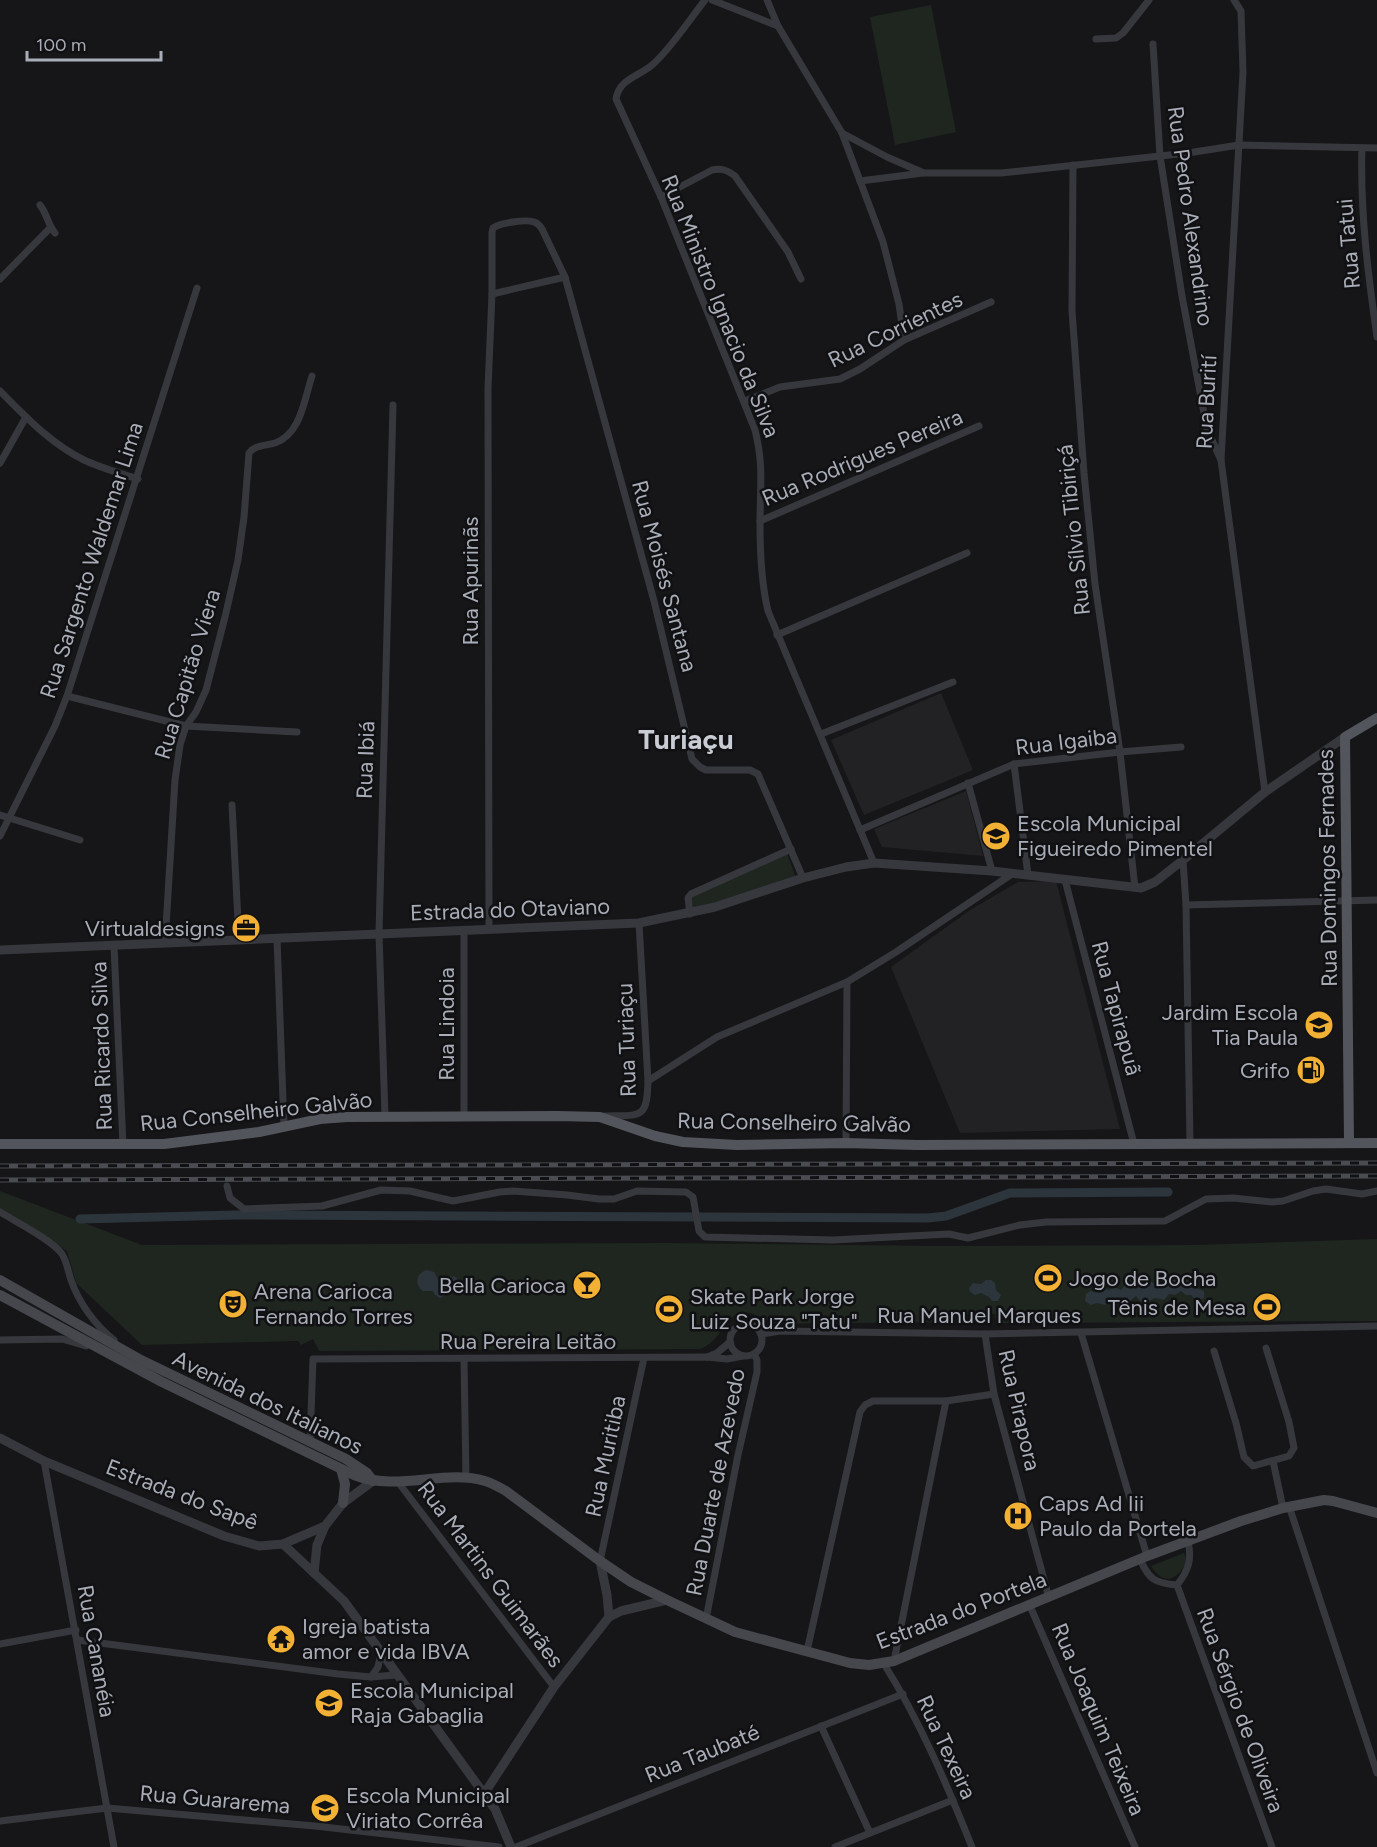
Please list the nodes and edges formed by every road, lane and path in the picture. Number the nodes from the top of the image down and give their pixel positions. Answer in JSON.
{"nodes":[{"id":1,"x":705,"y":0,"type":"edge"},
{"id":2,"x":712,"y":0,"type":"edge"},
{"id":3,"x":767,"y":0,"type":"edge"},
{"id":4,"x":1149,"y":0,"type":"edge"},
{"id":5,"x":1234,"y":0,"type":"edge"},
{"id":6,"x":778,"y":26,"type":"junction"},
{"id":7,"x":1096,"y":39,"type":"dead end"},
{"id":8,"x":1153,"y":44,"type":"dead end"},
{"id":9,"x":842,"y":133,"type":"junction"},
{"id":10,"x":1239,"y":145,"type":"junction"},
{"id":11,"x":1362,"y":148,"type":"junction"},
{"id":12,"x":1377,"y":148,"type":"edge"},
{"id":13,"x":1160,"y":156,"type":"junction"},
{"id":14,"x":1073,"y":165,"type":"junction"},
{"id":15,"x":924,"y":173,"type":"junction"},
{"id":16,"x":860,"y":181,"type":"junction"},
{"id":17,"x":661,"y":197,"type":"junction"},
{"id":18,"x":40,"y":205,"type":"dead end"},
{"id":19,"x":542,"y":229,"type":"joint"},
{"id":20,"x":565,"y":277,"type":"junction"},
{"id":21,"x":0,"y":279,"type":"edge"},
{"id":22,"x":801,"y":279,"type":"dead end"},
{"id":23,"x":1373,"y":281,"type":"edge"},
{"id":24,"x":197,"y":288,"type":"dead end"},
{"id":25,"x":492,"y":294,"type":"junction"},
{"id":26,"x":991,"y":302,"type":"dead end"},
{"id":27,"x":1377,"y":338,"type":"edge"},
{"id":28,"x":904,"y":340,"type":"junction"},
{"id":29,"x":312,"y":376,"type":"dead end"},
{"id":30,"x":0,"y":391,"type":"edge"},
{"id":31,"x":745,"y":401,"type":"junction"},
{"id":32,"x":393,"y":405,"type":"dead end"},
{"id":33,"x":26,"y":417,"type":"junction"},
{"id":34,"x":979,"y":426,"type":"dead end"},
{"id":35,"x":1221,"y":460,"type":"junction"},
{"id":36,"x":0,"y":463,"type":"edge"},
{"id":37,"x":138,"y":479,"type":"junction"},
{"id":38,"x":760,"y":521,"type":"junction"},
{"id":39,"x":968,"y":554,"type":"dead end"},
{"id":40,"x":777,"y":635,"type":"junction"},
{"id":41,"x":952,"y":682,"type":"dead end"},
{"id":42,"x":67,"y":696,"type":"junction"},
{"id":43,"x":1377,"y":718,"type":"edge"},
{"id":44,"x":186,"y":726,"type":"junction"},
{"id":45,"x":297,"y":732,"type":"dead end"},
{"id":46,"x":821,"y":734,"type":"junction"},
{"id":47,"x":1345,"y":737,"type":"junction"},
{"id":48,"x":1181,"y":747,"type":"dead end"},
{"id":49,"x":1120,"y":752,"type":"junction"},
{"id":50,"x":1014,"y":764,"type":"junction"},
{"id":51,"x":969,"y":783,"type":"junction"},
{"id":52,"x":1265,"y":792,"type":"junction"},
{"id":53,"x":232,"y":806,"type":"dead end"},
{"id":54,"x":0,"y":815,"type":"edge"},
{"id":55,"x":9,"y":818,"type":"junction"},
{"id":56,"x":861,"y":830,"type":"junction"},
{"id":57,"x":0,"y":836,"type":"edge"},
{"id":58,"x":80,"y":840,"type":"dead end"},
{"id":59,"x":791,"y":849,"type":"junction"},
{"id":60,"x":1183,"y":860,"type":"junction"},
{"id":61,"x":874,"y":863,"type":"junction"},
{"id":62,"x":992,"y":871,"type":"junction"},
{"id":63,"x":1012,"y":874,"type":"junction"},
{"id":64,"x":1028,"y":875,"type":"junction"},
{"id":65,"x":802,"y":878,"type":"junction"},
{"id":66,"x":1065,"y":880,"type":"junction"},
{"id":67,"x":1135,"y":888,"type":"junction"},
{"id":68,"x":1347,"y":900,"type":"junction"},
{"id":69,"x":1377,"y":900,"type":"edge"},
{"id":70,"x":1186,"y":904,"type":"junction"},
{"id":71,"x":690,"y":914,"type":"junction"},
{"id":72,"x":639,"y":923,"type":"junction"},
{"id":73,"x":489,"y":930,"type":"junction"},
{"id":74,"x":464,"y":931,"type":"junction"},
{"id":75,"x":379,"y":934,"type":"junction"},
{"id":76,"x":277,"y":938,"type":"junction"},
{"id":77,"x":239,"y":940,"type":"junction"},
{"id":78,"x":165,"y":943,"type":"junction"},
{"id":79,"x":114,"y":946,"type":"junction"},
{"id":80,"x":0,"y":950,"type":"edge"},
{"id":81,"x":847,"y":982,"type":"junction"},
{"id":82,"x":648,"y":1081,"type":"junction"},
{"id":83,"x":385,"y":1116,"type":"junction"},
{"id":84,"x":464,"y":1117,"type":"junction"},
{"id":85,"x":600,"y":1117,"type":"junction"},
{"id":86,"x":284,"y":1127,"type":"junction"},
{"id":87,"x":846,"y":1143,"type":"junction"},
{"id":88,"x":1190,"y":1143,"type":"junction"},
{"id":89,"x":1349,"y":1143,"type":"junction"},
{"id":90,"x":1377,"y":1143,"type":"edge"},
{"id":91,"x":0,"y":1144,"type":"edge"},
{"id":92,"x":1134,"y":1144,"type":"junction"},
{"id":93,"x":123,"y":1145,"type":"junction"},
{"id":94,"x":227,"y":1186,"type":"dead end"},
{"id":95,"x":1377,"y":1191,"type":"edge"},
{"id":96,"x":0,"y":1212,"type":"edge"},
{"id":97,"x":0,"y":1280,"type":"edge"},
{"id":98,"x":0,"y":1295,"type":"edge"},
{"id":99,"x":1377,"y":1326,"type":"edge"},
{"id":100,"x":1081,"y":1333,"type":"junction"},
{"id":101,"x":761,"y":1334,"type":"junction"},
{"id":102,"x":985,"y":1334,"type":"junction"},
{"id":103,"x":0,"y":1340,"type":"edge"},
{"id":104,"x":730,"y":1342,"type":"junction"},
{"id":105,"x":1266,"y":1348,"type":"dead end"},
{"id":106,"x":100,"y":1349,"type":"junction"},
{"id":107,"x":1214,"y":1350,"type":"dead end"},
{"id":108,"x":754,"y":1354,"type":"junction"},
{"id":109,"x":743,"y":1356,"type":"junction"},
{"id":110,"x":707,"y":1357,"type":"junction"},
{"id":111,"x":645,"y":1358,"type":"junction"},
{"id":112,"x":464,"y":1359,"type":"junction"},
{"id":113,"x":141,"y":1360,"type":"junction"},
{"id":114,"x":994,"y":1394,"type":"junction"},
{"id":115,"x":946,"y":1401,"type":"junction"},
{"id":116,"x":0,"y":1438,"type":"edge"},
{"id":117,"x":310,"y":1441,"type":"junction"},
{"id":118,"x":44,"y":1461,"type":"junction"},
{"id":119,"x":1273,"y":1461,"type":"junction"},
{"id":120,"x":341,"y":1469,"type":"junction"},
{"id":121,"x":466,"y":1478,"type":"junction"},
{"id":122,"x":373,"y":1481,"type":"junction"},
{"id":123,"x":398,"y":1482,"type":"junction"},
{"id":124,"x":343,"y":1503,"type":"junction"},
{"id":125,"x":1286,"y":1507,"type":"junction"},
{"id":126,"x":1377,"y":1513,"type":"edge"},
{"id":127,"x":325,"y":1526,"type":"junction"},
{"id":128,"x":1188,"y":1541,"type":"junction"},
{"id":129,"x":283,"y":1544,"type":"junction"},
{"id":130,"x":1144,"y":1558,"type":"junction"},
{"id":131,"x":600,"y":1561,"type":"junction"},
{"id":132,"x":314,"y":1573,"type":"junction"},
{"id":133,"x":1177,"y":1585,"type":"junction"},
{"id":134,"x":1049,"y":1598,"type":"junction"},
{"id":135,"x":667,"y":1600,"type":"junction"},
{"id":136,"x":1030,"y":1606,"type":"junction"},
{"id":137,"x":609,"y":1617,"type":"junction"},
{"id":138,"x":706,"y":1619,"type":"junction"},
{"id":139,"x":76,"y":1630,"type":"junction"},
{"id":140,"x":77,"y":1640,"type":"junction"},
{"id":141,"x":0,"y":1644,"type":"edge"},
{"id":142,"x":807,"y":1651,"type":"junction"},
{"id":143,"x":381,"y":1653,"type":"junction"},
{"id":144,"x":889,"y":1662,"type":"junction"},
{"id":145,"x":396,"y":1675,"type":"junction"},
{"id":146,"x":371,"y":1677,"type":"junction"},
{"id":147,"x":554,"y":1688,"type":"junction"},
{"id":148,"x":903,"y":1694,"type":"junction"},
{"id":149,"x":821,"y":1726,"type":"junction"},
{"id":150,"x":1377,"y":1773,"type":"edge"},
{"id":151,"x":484,"y":1794,"type":"junction"},
{"id":152,"x":953,"y":1800,"type":"junction"},
{"id":153,"x":107,"y":1808,"type":"junction"},
{"id":154,"x":0,"y":1821,"type":"edge"},
{"id":155,"x":870,"y":1833,"type":"junction"},
{"id":156,"x":114,"y":1847,"type":"edge"},
{"id":157,"x":499,"y":1847,"type":"edge"},
{"id":158,"x":514,"y":1847,"type":"edge"},
{"id":159,"x":835,"y":1847,"type":"edge"},
{"id":160,"x":972,"y":1847,"type":"edge"},
{"id":161,"x":1135,"y":1847,"type":"edge"},
{"id":162,"x":1272,"y":1847,"type":"edge"}],
"edges":[{"from":1,"to":17,"type":"street","name":"Rua Ministro Ignacio da Silva"},
{"from":2,"to":6,"type":"street"},
{"from":3,"to":6,"type":"street"},
{"from":4,"to":7,"type":"street"},
{"from":5,"to":10,"type":"street","name":"Rua Burití"},
{"from":6,"to":9,"type":"street"},
{"from":8,"to":13,"type":"street","name":"Rua Pedro Alexandrino"},
{"from":9,"to":15,"type":"street"},
{"from":9,"to":16,"type":"street"},
{"from":10,"to":11,"type":"street"},
{"from":10,"to":13,"type":"street"},
{"from":10,"to":35,"type":"street","name":"Rua Burití"},
{"from":11,"to":12,"type":"street"},
{"from":11,"to":23,"type":"street","name":"Rua Tatui"},
{"from":13,"to":14,"type":"street"},
{"from":13,"to":35,"type":"street","name":"Rua Pedro Alexandrino"},
{"from":14,"to":15,"type":"street"},
{"from":14,"to":49,"type":"street","name":"Rua Sílvio Tibiriçá"},
{"from":15,"to":16,"type":"street"},
{"from":16,"to":28,"type":"street"},
{"from":17,"to":22,"type":"street"},
{"from":17,"to":31,"type":"street","name":"Rua Ministro Ignacio da Silva"},
{"from":18,"to":21,"type":"street"},
{"from":19,"to":20,"type":"street","name":"Rua Moisés Santana"},
{"from":19,"to":25,"type":"street","name":"Rua Apurinãs"},
{"from":20,"to":25,"type":"street"},
{"from":20,"to":59,"type":"street","name":"Rua Moisés Santana"},
{"from":23,"to":27,"type":"street","name":"Rua Tatui"},
{"from":24,"to":37,"type":"street","name":"Rua Sargento Waldemar Lima"},
{"from":25,"to":73,"type":"street","name":"Rua Apurinãs"},
{"from":26,"to":28,"type":"street","name":"Rua Corrientes"},
{"from":28,"to":31,"type":"street","name":"Rua Corrientes"},
{"from":29,"to":44,"type":"street","name":"Rua Capitão Viera"},
{"from":30,"to":33,"type":"street"},
{"from":31,"to":38,"type":"street","name":"Rua Ministro Ignacio da Silva"},
{"from":32,"to":75,"type":"street","name":"Rua Ibiá"},
{"from":33,"to":36,"type":"street"},
{"from":33,"to":37,"type":"street"},
{"from":34,"to":38,"type":"street","name":"Rua Rodrigues Pereira"},
{"from":35,"to":52,"type":"street","name":"Rua Burití"},
{"from":37,"to":42,"type":"street","name":"Rua Sargento Waldemar Lima"},
{"from":38,"to":40,"type":"street","name":"Rua Ministro Ignacio da Silva"},
{"from":39,"to":40,"type":"street"},
{"from":40,"to":46,"type":"street","name":"Rua Ministro Ignacio da Silva"},
{"from":41,"to":46,"type":"street"},
{"from":42,"to":44,"type":"street"},
{"from":42,"to":55,"type":"street","name":"Rua Sargento Waldemar Lima"},
{"from":43,"to":47,"type":"main road"},
{"from":44,"to":45,"type":"street"},
{"from":44,"to":78,"type":"street","name":"Rua Capitão Viera"},
{"from":46,"to":56,"type":"street","name":"Rua Ministro Ignacio da Silva"},
{"from":47,"to":52,"type":"street"},
{"from":47,"to":68,"type":"main road","name":"Rua Domingos Fernades"},
{"from":48,"to":49,"type":"street","name":"Rua Igaiba"},
{"from":49,"to":50,"type":"street","name":"Rua Igaiba"},
{"from":49,"to":67,"type":"street","name":"Rua Sílvio Tibiriçá"},
{"from":50,"to":51,"type":"street","name":"Rua Igaiba"},
{"from":50,"to":64,"type":"street"},
{"from":51,"to":56,"type":"street","name":"Rua Igaiba"},
{"from":51,"to":62,"type":"street"},
{"from":52,"to":60,"type":"street"},
{"from":53,"to":77,"type":"street"},
{"from":54,"to":55,"type":"street"},
{"from":55,"to":57,"type":"street","name":"Rua Sargento Waldemar Lima"},
{"from":55,"to":58,"type":"street"},
{"from":56,"to":61,"type":"street","name":"Rua Ministro Ignacio da Silva"},
{"from":59,"to":65,"type":"street","name":"Rua Moisés Santana"},
{"from":59,"to":71,"type":"street"},
{"from":60,"to":67,"type":"street"},
{"from":60,"to":70,"type":"street"},
{"from":61,"to":62,"type":"street","name":"Estrada do Otaviano"},
{"from":61,"to":65,"type":"street","name":"Estrada do Otaviano"},
{"from":62,"to":63,"type":"street","name":"Estrada do Otaviano"},
{"from":63,"to":64,"type":"street","name":"Estrada do Otaviano"},
{"from":63,"to":81,"type":"street"},
{"from":64,"to":66,"type":"street","name":"Estrada do Otaviano"},
{"from":65,"to":71,"type":"street","name":"Estrada do Otaviano"},
{"from":66,"to":67,"type":"street","name":"Estrada do Otaviano"},
{"from":66,"to":92,"type":"street","name":"Rua Tapirapuã"},
{"from":68,"to":69,"type":"street"},
{"from":68,"to":70,"type":"street"},
{"from":68,"to":89,"type":"main road","name":"Rua Domingos Fernades"},
{"from":70,"to":88,"type":"street"},
{"from":71,"to":72,"type":"street","name":"Estrada do Otaviano"},
{"from":72,"to":73,"type":"street","name":"Estrada do Otaviano"},
{"from":72,"to":82,"type":"street","name":"Rua Turiaçu"},
{"from":73,"to":74,"type":"street","name":"Estrada do Otaviano"},
{"from":74,"to":75,"type":"street","name":"Estrada do Otaviano"},
{"from":74,"to":84,"type":"street","name":"Rua Lindoia"},
{"from":75,"to":76,"type":"street","name":"Estrada do Otaviano"},
{"from":75,"to":83,"type":"street","name":"Rua Ibiá"},
{"from":76,"to":77,"type":"street","name":"Estrada do Otaviano"},
{"from":76,"to":86,"type":"street"},
{"from":77,"to":78,"type":"street","name":"Estrada do Otaviano"},
{"from":78,"to":79,"type":"street","name":"Estrada do Otaviano"},
{"from":79,"to":80,"type":"street","name":"Estrada do Otaviano"},
{"from":79,"to":93,"type":"street","name":"Rua Ricardo Silva"},
{"from":81,"to":82,"type":"street"},
{"from":81,"to":87,"type":"street"},
{"from":82,"to":85,"type":"street","name":"Rua Turiaçu"},
{"from":83,"to":84,"type":"main road","name":"Rua Conselheiro Galvão"},
{"from":83,"to":86,"type":"main road","name":"Rua Conselheiro Galvão"},
{"from":84,"to":85,"type":"main road","name":"Rua Conselheiro Galvão"},
{"from":85,"to":87,"type":"main road","name":"Rua Conselheiro Galvão"},
{"from":86,"to":93,"type":"main road","name":"Rua Conselheiro Galvão"},
{"from":87,"to":92,"type":"main road","name":"Rua Conselheiro Galvão"},
{"from":88,"to":89,"type":"main road","name":"Rua Conselheiro Galvão"},
{"from":88,"to":92,"type":"main road","name":"Rua Conselheiro Galvão"},
{"from":89,"to":90,"type":"main road","name":"Rua Conselheiro Galvão"},
{"from":91,"to":93,"type":"main road","name":"Rua Conselheiro Galvão"},
{"from":94,"to":95,"type":"street"},
{"from":96,"to":113,"type":"street"},
{"from":97,"to":113,"type":"main road","name":"Avenida dos Italianos"},
{"from":98,"to":106,"type":"main road","name":"Avenida dos Italianos"},
{"from":99,"to":100,"type":"street","name":"Rua Manuel Marques"},
{"from":100,"to":102,"type":"street","name":"Rua Manuel Marques"},
{"from":100,"to":130,"type":"street"},
{"from":101,"to":102,"type":"street","name":"Rua Manuel Marques"},
{"from":101,"to":104,"type":"street"},
{"from":101,"to":108,"type":"street"},
{"from":102,"to":114,"type":"street","name":"Rua Pirapora"},
{"from":103,"to":106,"type":"street"},
{"from":104,"to":109,"type":"street"},
{"from":104,"to":110,"type":"street"},
{"from":105,"to":119,"type":"street"},
{"from":106,"to":120,"type":"main road","name":"Avenida dos Italianos"},
{"from":107,"to":119,"type":"street"},
{"from":108,"to":109,"type":"street"},
{"from":108,"to":138,"type":"street","name":"Rua Duarte de Azevedo"},
{"from":109,"to":110,"type":"street","name":"Rua Pereira Leitão"},
{"from":110,"to":111,"type":"street","name":"Rua Pereira Leitão"},
{"from":111,"to":112,"type":"street","name":"Rua Pereira Leitão"},
{"from":111,"to":131,"type":"street","name":"Rua Muritiba"},
{"from":112,"to":117,"type":"street","name":"Rua Pereira Leitão"},
{"from":112,"to":121,"type":"street"},
{"from":113,"to":117,"type":"main road","name":"Avenida dos Italianos"},
{"from":114,"to":115,"type":"street"},
{"from":114,"to":134,"type":"street","name":"Rua Pirapora"},
{"from":115,"to":142,"type":"street"},
{"from":115,"to":144,"type":"street"},
{"from":116,"to":118,"type":"street","name":"Estrada do Sapê"},
{"from":117,"to":122,"type":"main road","name":"Avenida dos Italianos"},
{"from":118,"to":129,"type":"street","name":"Estrada do Sapê"},
{"from":118,"to":139,"type":"street","name":"Rua Cananéia"},
{"from":119,"to":125,"type":"street"},
{"from":120,"to":122,"type":"main road","name":"Avenida dos Italianos"},
{"from":120,"to":124,"type":"main road"},
{"from":121,"to":123,"type":"main road","name":"Estrada do Portela"},
{"from":121,"to":131,"type":"main road","name":"Estrada do Portela"},
{"from":122,"to":123,"type":"main road","name":"Estrada do Portela"},
{"from":122,"to":124,"type":"street","name":"Estrada do Sapê"},
{"from":123,"to":147,"type":"street","name":"Rua Martins Guimarães"},
{"from":124,"to":127,"type":"street","name":"Estrada do Sapê"},
{"from":125,"to":126,"type":"main road","name":"Estrada do Portela"},
{"from":125,"to":128,"type":"main road","name":"Estrada do Portela"},
{"from":125,"to":150,"type":"street"},
{"from":127,"to":129,"type":"street","name":"Estrada do Sapê"},
{"from":127,"to":132,"type":"street"},
{"from":128,"to":130,"type":"main road","name":"Estrada do Portela"},
{"from":128,"to":133,"type":"street","name":"Rua Sérgio de Oliveira"},
{"from":129,"to":132,"type":"street"},
{"from":130,"to":133,"type":"street","name":"Rua Sérgio de Oliveira"},
{"from":130,"to":134,"type":"main road","name":"Estrada do Portela"},
{"from":131,"to":135,"type":"main road","name":"Estrada do Portela"},
{"from":131,"to":137,"type":"street"},
{"from":132,"to":143,"type":"street"},
{"from":133,"to":162,"type":"street","name":"Rua Sérgio de Oliveira"},
{"from":134,"to":136,"type":"main road","name":"Estrada do Portela"},
{"from":135,"to":137,"type":"street"},
{"from":135,"to":138,"type":"main road","name":"Estrada do Portela"},
{"from":136,"to":144,"type":"main road","name":"Estrada do Portela"},
{"from":136,"to":161,"type":"street","name":"Rua Joaquim Teixeira"},
{"from":137,"to":147,"type":"street"},
{"from":138,"to":142,"type":"main road","name":"Estrada do Portela"},
{"from":139,"to":140,"type":"street","name":"Rua Cananéia"},
{"from":139,"to":141,"type":"street"},
{"from":140,"to":146,"type":"street"},
{"from":140,"to":153,"type":"street","name":"Rua Cananéia"},
{"from":142,"to":144,"type":"main road","name":"Estrada do Portela"},
{"from":143,"to":145,"type":"street"},
{"from":143,"to":146,"type":"street"},
{"from":144,"to":148,"type":"street","name":"Rua Texeira"},
{"from":145,"to":146,"type":"street"},
{"from":145,"to":151,"type":"street"},
{"from":147,"to":151,"type":"street"},
{"from":148,"to":149,"type":"street","name":"Rua Taubaté"},
{"from":148,"to":152,"type":"street","name":"Rua Texeira"},
{"from":149,"to":155,"type":"street"},
{"from":149,"to":158,"type":"street","name":"Rua Taubaté"},
{"from":151,"to":158,"type":"street"},
{"from":152,"to":155,"type":"street"},
{"from":152,"to":160,"type":"street","name":"Rua Texeira"},
{"from":153,"to":154,"type":"street","name":"Rua Guararema"},
{"from":153,"to":156,"type":"street","name":"Rua Cananéia"},
{"from":153,"to":157,"type":"street","name":"Rua Guararema"},
{"from":155,"to":159,"type":"street"}]}
